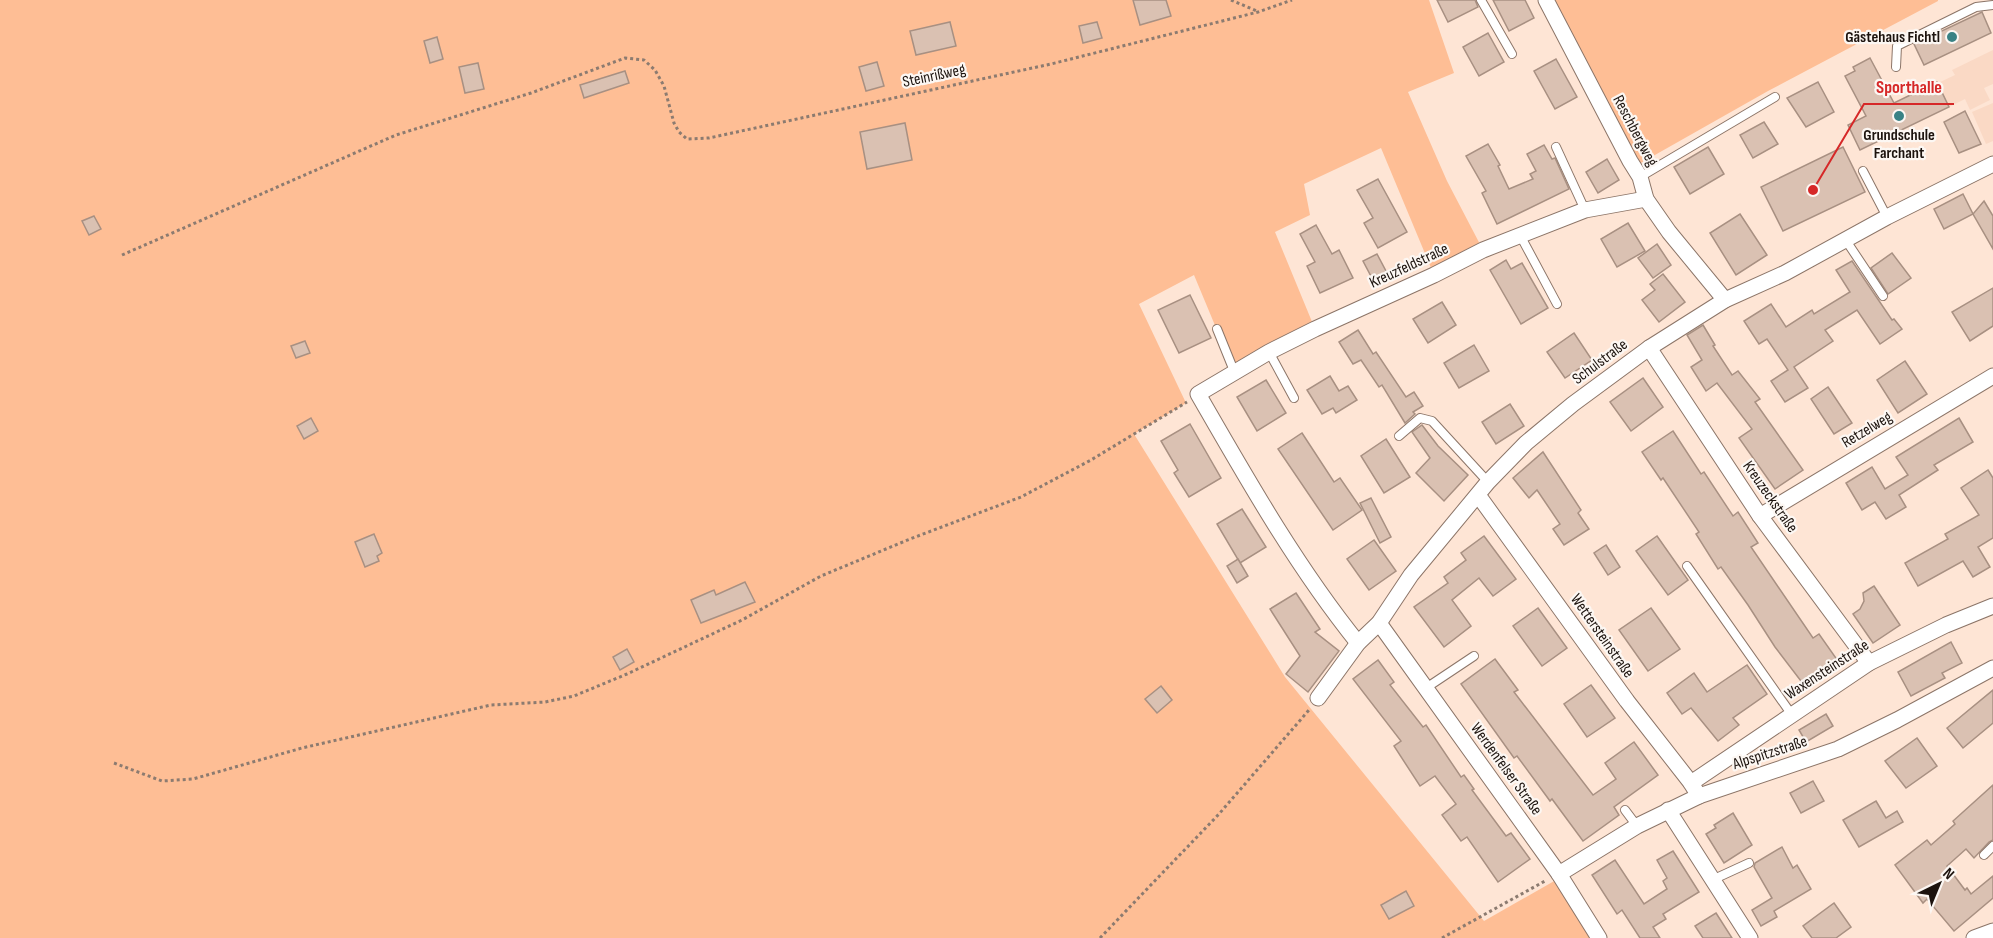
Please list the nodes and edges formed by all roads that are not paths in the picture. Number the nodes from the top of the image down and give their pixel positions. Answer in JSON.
{"nodes":[{"id":1,"x":1481,"y":0,"type":"edge"},
{"id":2,"x":1546,"y":0,"type":"edge"},
{"id":3,"x":1993,"y":5,"type":"edge"},
{"id":4,"x":1512,"y":54,"type":"dead end"},
{"id":5,"x":1896,"y":67,"type":"dead end"},
{"id":6,"x":1775,"y":97,"type":"dead end"},
{"id":7,"x":1556,"y":147,"type":"dead end"},
{"id":8,"x":1993,"y":164,"type":"edge"},
{"id":9,"x":1863,"y":171,"type":"dead end"},
{"id":10,"x":1640,"y":177,"type":"junction"},
{"id":11,"x":1646,"y":199,"type":"junction"},
{"id":12,"x":1586,"y":210,"type":"junction"},
{"id":13,"x":1887,"y":218,"type":"junction"},
{"id":14,"x":1520,"y":235,"type":"junction"},
{"id":15,"x":1845,"y":239,"type":"junction"},
{"id":16,"x":1883,"y":296,"type":"dead end"},
{"id":17,"x":1725,"y":300,"type":"junction"},
{"id":18,"x":1557,"y":304,"type":"dead end"},
{"id":19,"x":1217,"y":329,"type":"dead end"},
{"id":20,"x":1649,"y":348,"type":"junction"},
{"id":21,"x":1269,"y":352,"type":"junction"},
{"id":22,"x":1234,"y":371,"type":"junction"},
{"id":23,"x":1993,"y":376,"type":"edge"},
{"id":24,"x":1294,"y":398,"type":"dead end"},
{"id":25,"x":1399,"y":436,"type":"dead end"},
{"id":26,"x":1488,"y":482,"type":"junction"},
{"id":27,"x":1478,"y":495,"type":"junction"},
{"id":28,"x":1760,"y":516,"type":"junction"},
{"id":29,"x":1687,"y":566,"type":"dead end"},
{"id":30,"x":1993,"y":606,"type":"edge"},
{"id":31,"x":1378,"y":623,"type":"junction"},
{"id":32,"x":1358,"y":644,"type":"junction"},
{"id":33,"x":1474,"y":656,"type":"dead end"},
{"id":34,"x":1869,"y":663,"type":"junction"},
{"id":35,"x":1993,"y":668,"type":"edge"},
{"id":36,"x":1426,"y":688,"type":"junction"},
{"id":37,"x":1318,"y":698,"type":"road end"},
{"id":38,"x":1792,"y":715,"type":"junction"},
{"id":39,"x":1695,"y":789,"type":"junction"},
{"id":40,"x":1625,"y":810,"type":"dead end"},
{"id":41,"x":1668,"y":810,"type":"junction"},
{"id":42,"x":1637,"y":826,"type":"junction"},
{"id":43,"x":1993,"y":846,"type":"edge"},
{"id":44,"x":1984,"y":855,"type":"dead end"},
{"id":45,"x":1749,"y":863,"type":"dead end"},
{"id":46,"x":1559,"y":874,"type":"junction"},
{"id":47,"x":1712,"y":880,"type":"junction"},
{"id":48,"x":1993,"y":931,"type":"edge"},
{"id":49,"x":1599,"y":938,"type":"edge"},
{"id":50,"x":1750,"y":938,"type":"edge"},
{"id":51,"x":1974,"y":938,"type":"edge"}],
"edges":[{"from":1,"to":4,"type":"lane"},
{"from":2,"to":10,"type":"street","name":"Reschbergweg"},
{"from":3,"to":5,"type":"lane"},
{"from":6,"to":10,"type":"lane"},
{"from":7,"to":12,"type":"lane"},
{"from":8,"to":13,"type":"street","name":"Schulstraße"},
{"from":9,"to":13,"type":"lane"},
{"from":10,"to":11,"type":"street","name":"Reschbergweg"},
{"from":11,"to":12,"type":"street","name":"Kreuzfeldstraße"},
{"from":11,"to":17,"type":"street","name":"Reschbergweg"},
{"from":12,"to":14,"type":"street","name":"Kreuzfeldstraße"},
{"from":13,"to":15,"type":"street","name":"Schulstraße"},
{"from":14,"to":18,"type":"lane"},
{"from":14,"to":21,"type":"street","name":"Kreuzfeldstraße"},
{"from":15,"to":16,"type":"lane"},
{"from":15,"to":17,"type":"street","name":"Schulstraße"},
{"from":17,"to":20,"type":"street","name":"Schulstraße"},
{"from":19,"to":22,"type":"lane"},
{"from":20,"to":26,"type":"street","name":"Schulstraße"},
{"from":20,"to":28,"type":"street","name":"Kreuzeckstraße"},
{"from":21,"to":22,"type":"street","name":"Kreuzfeldstraße"},
{"from":21,"to":24,"type":"lane"},
{"from":22,"to":32,"type":"street","name":"Kreuzfeldstraße"},
{"from":23,"to":28,"type":"street","name":"Retzelweg"},
{"from":25,"to":26,"type":"lane"},
{"from":26,"to":27,"type":"street","name":"Schulstraße"},
{"from":27,"to":31,"type":"street","name":"Schulstraße"},
{"from":27,"to":39,"type":"street","name":"Wettersteinstraße"},
{"from":28,"to":34,"type":"street","name":"Kreuzeckstraße"},
{"from":29,"to":38,"type":"lane"},
{"from":30,"to":34,"type":"street","name":"Waxensteinstraße"},
{"from":31,"to":32,"type":"street","name":"Schulstraße"},
{"from":31,"to":36,"type":"street","name":"Werdenfelser Straße"},
{"from":32,"to":37,"type":"street","name":"Schulstraße"},
{"from":33,"to":36,"type":"lane"},
{"from":34,"to":38,"type":"street","name":"Waxensteinstraße"},
{"from":35,"to":39,"type":"street","name":"Alpspitzstraße"},
{"from":36,"to":46,"type":"street","name":"Werdenfelser Straße"},
{"from":38,"to":39,"type":"street","name":"Waxensteinstraße"},
{"from":39,"to":41,"type":"street","name":"Alpspitzstraße"},
{"from":40,"to":42,"type":"lane"},
{"from":41,"to":42,"type":"street","name":"Alpspitzstraße"},
{"from":41,"to":47,"type":"street"},
{"from":42,"to":46,"type":"street","name":"Alpspitzstraße"},
{"from":43,"to":44,"type":"lane"},
{"from":45,"to":47,"type":"lane"},
{"from":46,"to":49,"type":"street","name":"Werdenfelser Straße"},
{"from":47,"to":50,"type":"street"},
{"from":48,"to":51,"type":"street"}]}
